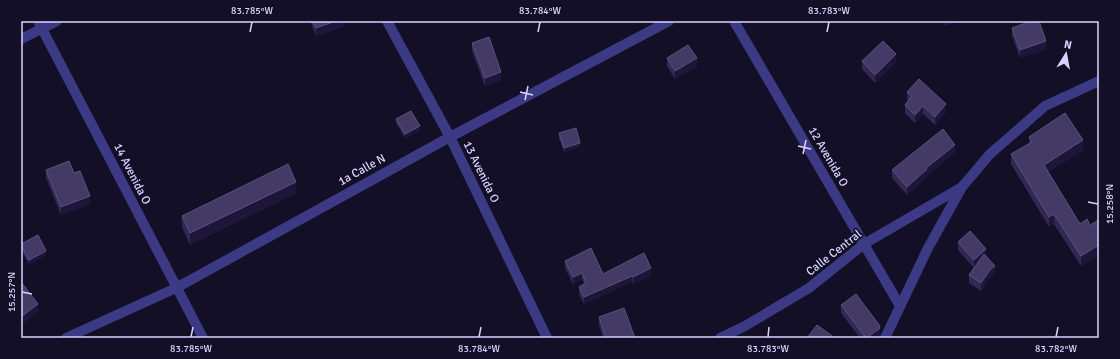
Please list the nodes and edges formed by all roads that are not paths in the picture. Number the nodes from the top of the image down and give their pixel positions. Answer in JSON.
{"nodes":[{"id":1,"x":57,"y":21,"type":"edge"},
{"id":2,"x":387,"y":21,"type":"edge"},
{"id":3,"x":669,"y":21,"type":"edge"},
{"id":4,"x":734,"y":21,"type":"edge"},
{"id":5,"x":40,"y":25,"type":"edge"},
{"id":6,"x":21,"y":39,"type":"edge"},
{"id":7,"x":1099,"y":81,"type":"edge"},
{"id":8,"x":450,"y":137,"type":"junction"},
{"id":9,"x":962,"y":187,"type":"junction"},
{"id":10,"x":864,"y":244,"type":"junction"},
{"id":11,"x":176,"y":288,"type":"junction"},
{"id":12,"x":900,"y":306,"type":"junction"},
{"id":13,"x":66,"y":338,"type":"edge"},
{"id":14,"x":202,"y":338,"type":"edge"},
{"id":15,"x":547,"y":338,"type":"edge"},
{"id":16,"x":720,"y":338,"type":"edge"},
{"id":17,"x":885,"y":338,"type":"edge"}],
"edges":[{"from":1,"to":5,"type":"street"},
{"from":2,"to":8,"type":"street","name":"13 Avenida O"},
{"from":3,"to":8,"type":"street","name":"1a Calle N"},
{"from":4,"to":10,"type":"street","name":"12 Avenida O"},
{"from":5,"to":6,"type":"street"},
{"from":5,"to":11,"type":"street","name":"14 Avenida O"},
{"from":7,"to":9,"type":"street"},
{"from":8,"to":11,"type":"street","name":"1a Calle N"},
{"from":8,"to":15,"type":"street","name":"13 Avenida O"},
{"from":9,"to":10,"type":"street","name":"Calle Central"},
{"from":9,"to":12,"type":"street"},
{"from":10,"to":12,"type":"street","name":"12 Avenida O"},
{"from":10,"to":16,"type":"street","name":"Calle Central"},
{"from":11,"to":13,"type":"street","name":"1a Calle N"},
{"from":11,"to":14,"type":"street","name":"14 Avenida O"},
{"from":12,"to":17,"type":"street"}]}
